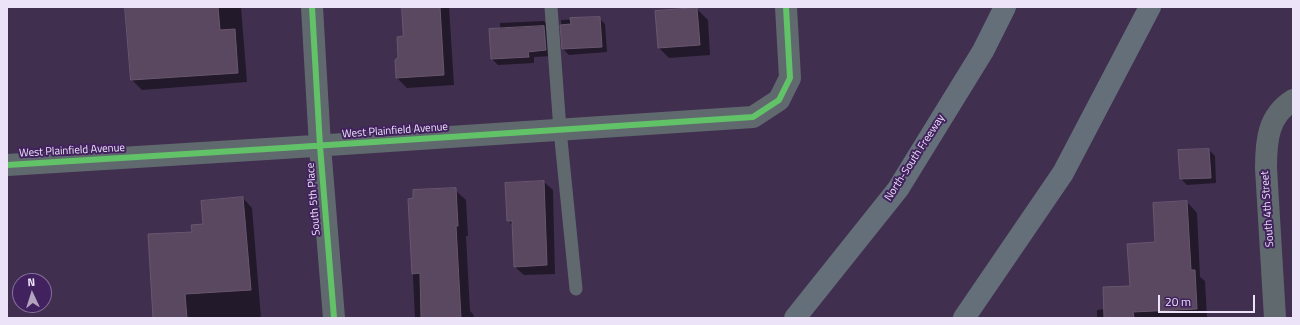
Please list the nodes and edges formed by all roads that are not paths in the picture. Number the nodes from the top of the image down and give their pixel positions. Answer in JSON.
{"nodes":[{"id":1,"x":312,"y":7,"type":"edge"},
{"id":2,"x":551,"y":7,"type":"edge"},
{"id":3,"x":786,"y":7,"type":"edge"},
{"id":4,"x":1005,"y":7,"type":"edge"},
{"id":5,"x":1150,"y":7,"type":"edge"},
{"id":6,"x":1289,"y":102,"type":"edge"},
{"id":7,"x":560,"y":130,"type":"junction"},
{"id":8,"x":320,"y":146,"type":"junction"},
{"id":9,"x":7,"y":165,"type":"edge"},
{"id":10,"x":576,"y":289,"type":"dead end"},
{"id":11,"x":334,"y":318,"type":"edge"},
{"id":12,"x":795,"y":318,"type":"edge"},
{"id":13,"x":964,"y":318,"type":"edge"},
{"id":14,"x":1276,"y":318,"type":"edge"}],
"edges":[{"from":1,"to":8,"type":"street","name":"South 5th Place"},
{"from":2,"to":7,"type":"lane"},
{"from":3,"to":7,"type":"street","name":"West Plainfield Avenue"},
{"from":4,"to":12,"type":"highway","name":"North-South Freeway"},
{"from":5,"to":13,"type":"highway"},
{"from":6,"to":14,"type":"street","name":"South 4th Street"},
{"from":7,"to":8,"type":"street","name":"West Plainfield Avenue"},
{"from":7,"to":10,"type":"lane"},
{"from":8,"to":9,"type":"street","name":"West Plainfield Avenue"},
{"from":8,"to":11,"type":"street","name":"South 5th Place"}]}
